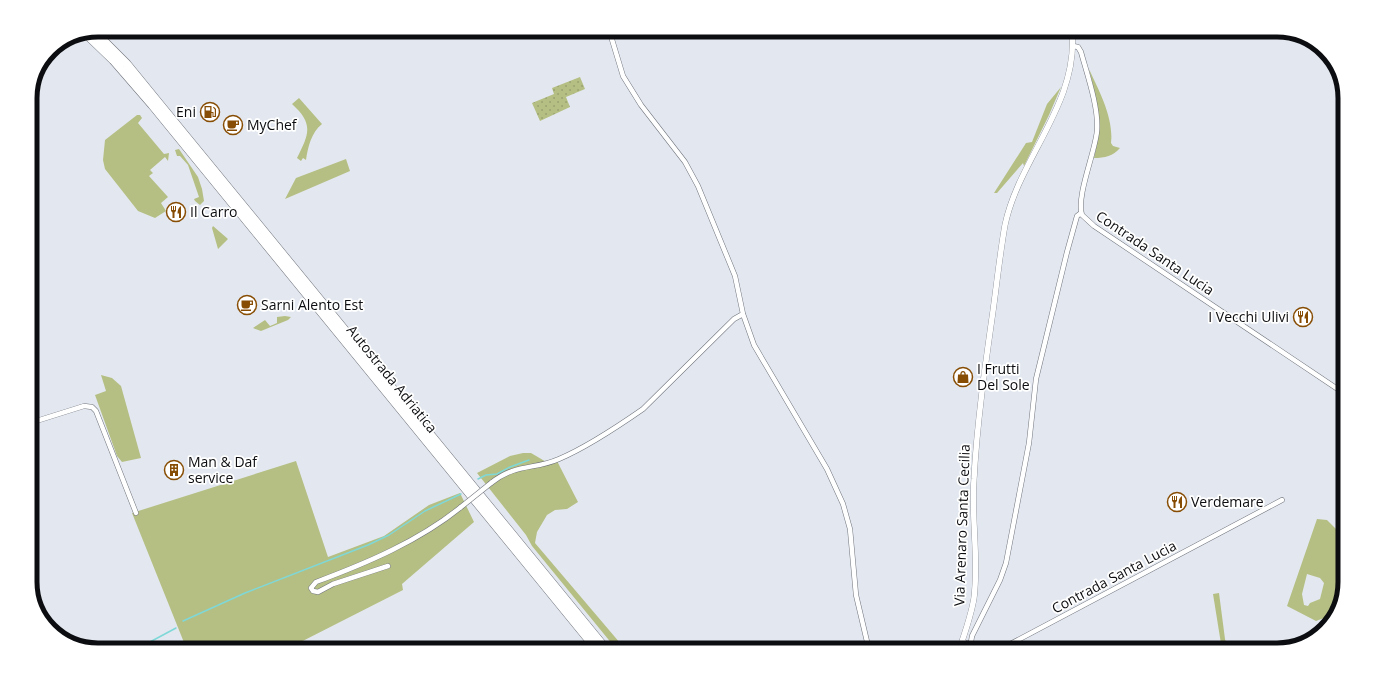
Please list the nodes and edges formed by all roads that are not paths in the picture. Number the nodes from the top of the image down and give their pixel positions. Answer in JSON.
{"nodes":[{"id":1,"x":100,"y":37,"type":"edge"},
{"id":2,"x":611,"y":37,"type":"edge"},
{"id":3,"x":1072,"y":37,"type":"edge"},
{"id":4,"x":90,"y":38,"type":"edge"},
{"id":5,"x":1072,"y":46,"type":"junction"},
{"id":6,"x":1081,"y":213,"type":"junction"},
{"id":7,"x":743,"y":314,"type":"junction"},
{"id":8,"x":1338,"y":389,"type":"edge"},
{"id":9,"x":37,"y":421,"type":"edge"},
{"id":10,"x":1282,"y":500,"type":"dead end"},
{"id":11,"x":136,"y":513,"type":"dead end"},
{"id":12,"x":388,"y":566,"type":"dead end"},
{"id":13,"x":962,"y":641,"type":"joint"},
{"id":14,"x":591,"y":643,"type":"edge"},
{"id":15,"x":601,"y":643,"type":"edge"},
{"id":16,"x":867,"y":643,"type":"edge"},
{"id":17,"x":966,"y":643,"type":"edge"},
{"id":18,"x":970,"y":643,"type":"edge"},
{"id":19,"x":1012,"y":643,"type":"edge"}],
"edges":[{"from":1,"to":15,"type":"highway","name":"Autostrada Adriatica"},
{"from":2,"to":7,"type":"street"},
{"from":3,"to":5,"type":"street","name":"Via Arenaro Santa Cecilia"},
{"from":4,"to":14,"type":"highway","name":"Autostrada Adriatica"},
{"from":5,"to":6,"type":"street","name":"Contrada Santa Lucia"},
{"from":5,"to":13,"type":"street","name":"Via Arenaro Santa Cecilia"},
{"from":6,"to":8,"type":"street","name":"Contrada Santa Lucia"},
{"from":6,"to":18,"type":"street"},
{"from":7,"to":12,"type":"street","bridge":true},
{"from":7,"to":16,"type":"street"},
{"from":9,"to":11,"type":"street"},
{"from":10,"to":19,"type":"street","name":"Contrada Santa Lucia"},
{"from":13,"to":17,"type":"street"}]}
